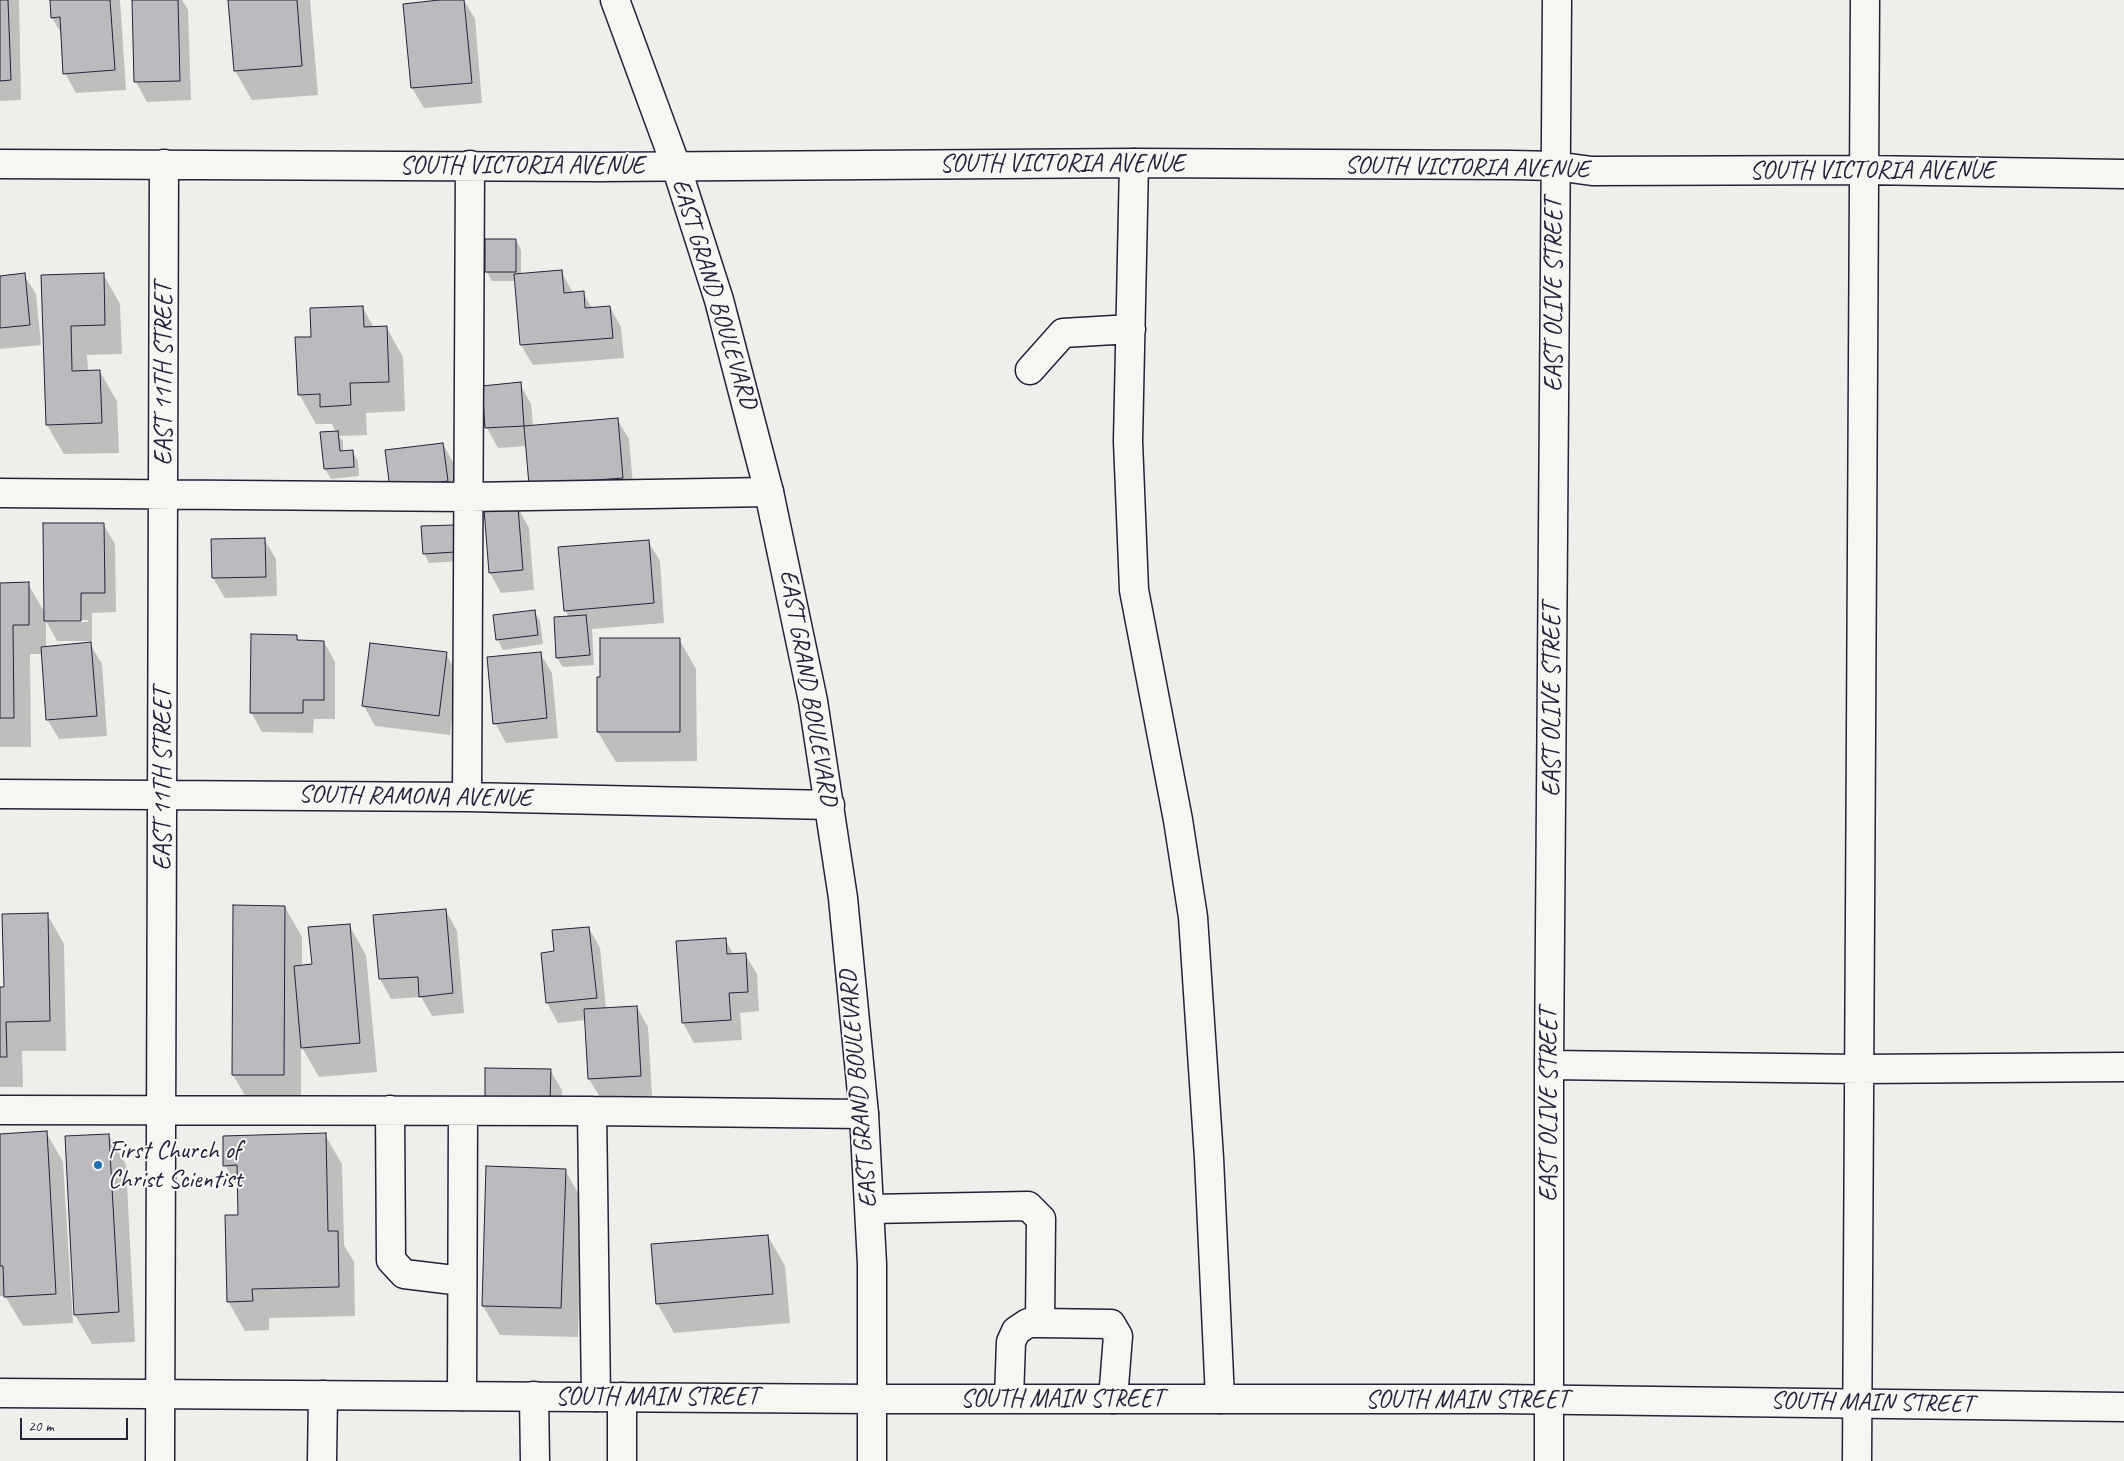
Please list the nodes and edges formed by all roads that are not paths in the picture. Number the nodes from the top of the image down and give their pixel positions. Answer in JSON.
{"nodes":[{"id":1,"x":615,"y":0,"type":"edge"},
{"id":2,"x":1556,"y":0,"type":"edge"},
{"id":3,"x":1865,"y":0,"type":"edge"},
{"id":4,"x":1134,"y":163,"type":"junction"},
{"id":5,"x":0,"y":164,"type":"edge"},
{"id":6,"x":164,"y":164,"type":"junction"},
{"id":7,"x":470,"y":165,"type":"junction"},
{"id":8,"x":676,"y":166,"type":"junction"},
{"id":9,"x":1555,"y":166,"type":"junction"},
{"id":10,"x":1863,"y":170,"type":"junction"},
{"id":11,"x":2124,"y":174,"type":"edge"},
{"id":12,"x":1131,"y":329,"type":"junction"},
{"id":13,"x":1030,"y":370,"type":"dead end"},
{"id":14,"x":769,"y":492,"type":"junction"},
{"id":15,"x":0,"y":493,"type":"edge"},
{"id":16,"x":164,"y":494,"type":"junction"},
{"id":17,"x":468,"y":497,"type":"junction"},
{"id":18,"x":0,"y":794,"type":"edge"},
{"id":19,"x":163,"y":795,"type":"junction"},
{"id":20,"x":467,"y":797,"type":"junction"},
{"id":21,"x":830,"y":805,"type":"junction"},
{"id":22,"x":1549,"y":1065,"type":"junction"},
{"id":23,"x":2124,"y":1068,"type":"edge"},
{"id":24,"x":1859,"y":1069,"type":"junction"},
{"id":25,"x":0,"y":1110,"type":"edge"},
{"id":26,"x":161,"y":1110,"type":"junction"},
{"id":27,"x":390,"y":1110,"type":"junction"},
{"id":28,"x":463,"y":1110,"type":"junction"},
{"id":29,"x":592,"y":1111,"type":"junction"},
{"id":30,"x":864,"y":1114,"type":"junction"},
{"id":31,"x":870,"y":1209,"type":"junction"},
{"id":32,"x":462,"y":1281,"type":"junction"},
{"id":33,"x":1040,"y":1323,"type":"junction"},
{"id":34,"x":0,"y":1394,"type":"edge"},
{"id":35,"x":161,"y":1394,"type":"junction"},
{"id":36,"x":322,"y":1395,"type":"junction"},
{"id":37,"x":462,"y":1396,"type":"junction"},
{"id":38,"x":534,"y":1396,"type":"junction"},
{"id":39,"x":609,"y":1397,"type":"junction"},
{"id":40,"x":1009,"y":1398,"type":"junction"},
{"id":41,"x":1113,"y":1398,"type":"junction"},
{"id":42,"x":872,"y":1399,"type":"junction"},
{"id":43,"x":1220,"y":1399,"type":"junction"},
{"id":44,"x":1548,"y":1400,"type":"junction"},
{"id":45,"x":1858,"y":1403,"type":"junction"},
{"id":46,"x":2124,"y":1406,"type":"edge"},
{"id":47,"x":160,"y":1461,"type":"edge"},
{"id":48,"x":322,"y":1461,"type":"edge"},
{"id":49,"x":535,"y":1461,"type":"edge"},
{"id":50,"x":622,"y":1461,"type":"edge"},
{"id":51,"x":872,"y":1461,"type":"edge"},
{"id":52,"x":1549,"y":1461,"type":"edge"},
{"id":53,"x":1857,"y":1461,"type":"edge"}],
"edges":[{"from":1,"to":8,"type":"street","name":"EAST GRAND BOULEVARD"},
{"from":2,"to":9,"type":"street","name":"EAST OLIVE STREET"},
{"from":3,"to":10,"type":"street"},
{"from":4,"to":8,"type":"street","name":"SOUTH VICTORIA AVENUE"},
{"from":4,"to":9,"type":"street","name":"SOUTH VICTORIA AVENUE"},
{"from":4,"to":12,"type":"street"},
{"from":5,"to":6,"type":"street","name":"SOUTH VICTORIA AVENUE"},
{"from":6,"to":7,"type":"street","name":"SOUTH VICTORIA AVENUE"},
{"from":6,"to":16,"type":"street","name":"EAST 11TH STREET"},
{"from":7,"to":8,"type":"street","name":"SOUTH VICTORIA AVENUE"},
{"from":7,"to":17,"type":"street"},
{"from":8,"to":14,"type":"street","name":"EAST GRAND BOULEVARD"},
{"from":9,"to":10,"type":"street","name":"SOUTH VICTORIA AVENUE"},
{"from":9,"to":22,"type":"street","name":"EAST OLIVE STREET"},
{"from":10,"to":11,"type":"street","name":"SOUTH VICTORIA AVENUE"},
{"from":10,"to":24,"type":"street"},
{"from":12,"to":13,"type":"street"},
{"from":12,"to":43,"type":"street"},
{"from":14,"to":17,"type":"street"},
{"from":14,"to":21,"type":"street","name":"EAST GRAND BOULEVARD"},
{"from":15,"to":16,"type":"street"},
{"from":16,"to":17,"type":"street"},
{"from":16,"to":19,"type":"street","name":"EAST 11TH STREET"},
{"from":17,"to":20,"type":"street"},
{"from":18,"to":19,"type":"street","name":"SOUTH RAMONA AVENUE"},
{"from":19,"to":20,"type":"street","name":"SOUTH RAMONA AVENUE"},
{"from":19,"to":26,"type":"street","name":"EAST 11TH STREET"},
{"from":20,"to":21,"type":"street","name":"SOUTH RAMONA AVENUE"},
{"from":21,"to":30,"type":"street","name":"EAST GRAND BOULEVARD"},
{"from":22,"to":24,"type":"street"},
{"from":22,"to":44,"type":"street","name":"EAST OLIVE STREET"},
{"from":23,"to":24,"type":"street"},
{"from":24,"to":45,"type":"street"},
{"from":25,"to":26,"type":"street"},
{"from":26,"to":27,"type":"street"},
{"from":26,"to":35,"type":"street","name":"EAST 11TH STREET"},
{"from":27,"to":28,"type":"street"},
{"from":27,"to":32,"type":"street"},
{"from":28,"to":29,"type":"street"},
{"from":28,"to":32,"type":"street"},
{"from":29,"to":30,"type":"street"},
{"from":29,"to":39,"type":"street"},
{"from":30,"to":31,"type":"street","name":"EAST GRAND BOULEVARD"},
{"from":31,"to":33,"type":"street"},
{"from":31,"to":42,"type":"street","name":"EAST GRAND BOULEVARD"},
{"from":32,"to":37,"type":"street"},
{"from":33,"to":40,"type":"street"},
{"from":33,"to":41,"type":"street"},
{"from":34,"to":35,"type":"street","name":"SOUTH MAIN STREET"},
{"from":35,"to":36,"type":"street","name":"SOUTH MAIN STREET"},
{"from":35,"to":47,"type":"street","name":"EAST 11TH STREET"},
{"from":36,"to":37,"type":"street","name":"SOUTH MAIN STREET"},
{"from":36,"to":48,"type":"street"},
{"from":37,"to":38,"type":"street","name":"SOUTH MAIN STREET"},
{"from":38,"to":39,"type":"street","name":"SOUTH MAIN STREET"},
{"from":38,"to":49,"type":"street"},
{"from":39,"to":42,"type":"street","name":"SOUTH MAIN STREET"},
{"from":39,"to":50,"type":"street"},
{"from":40,"to":41,"type":"street","name":"SOUTH MAIN STREET"},
{"from":40,"to":42,"type":"street","name":"SOUTH MAIN STREET"},
{"from":41,"to":43,"type":"street","name":"SOUTH MAIN STREET"},
{"from":42,"to":51,"type":"street","name":"EAST GRAND BOULEVARD"},
{"from":43,"to":44,"type":"street","name":"SOUTH MAIN STREET"},
{"from":44,"to":45,"type":"street","name":"SOUTH MAIN STREET"},
{"from":44,"to":52,"type":"street","name":"EAST OLIVE STREET"},
{"from":45,"to":46,"type":"street","name":"SOUTH MAIN STREET"},
{"from":45,"to":53,"type":"street"}]}
